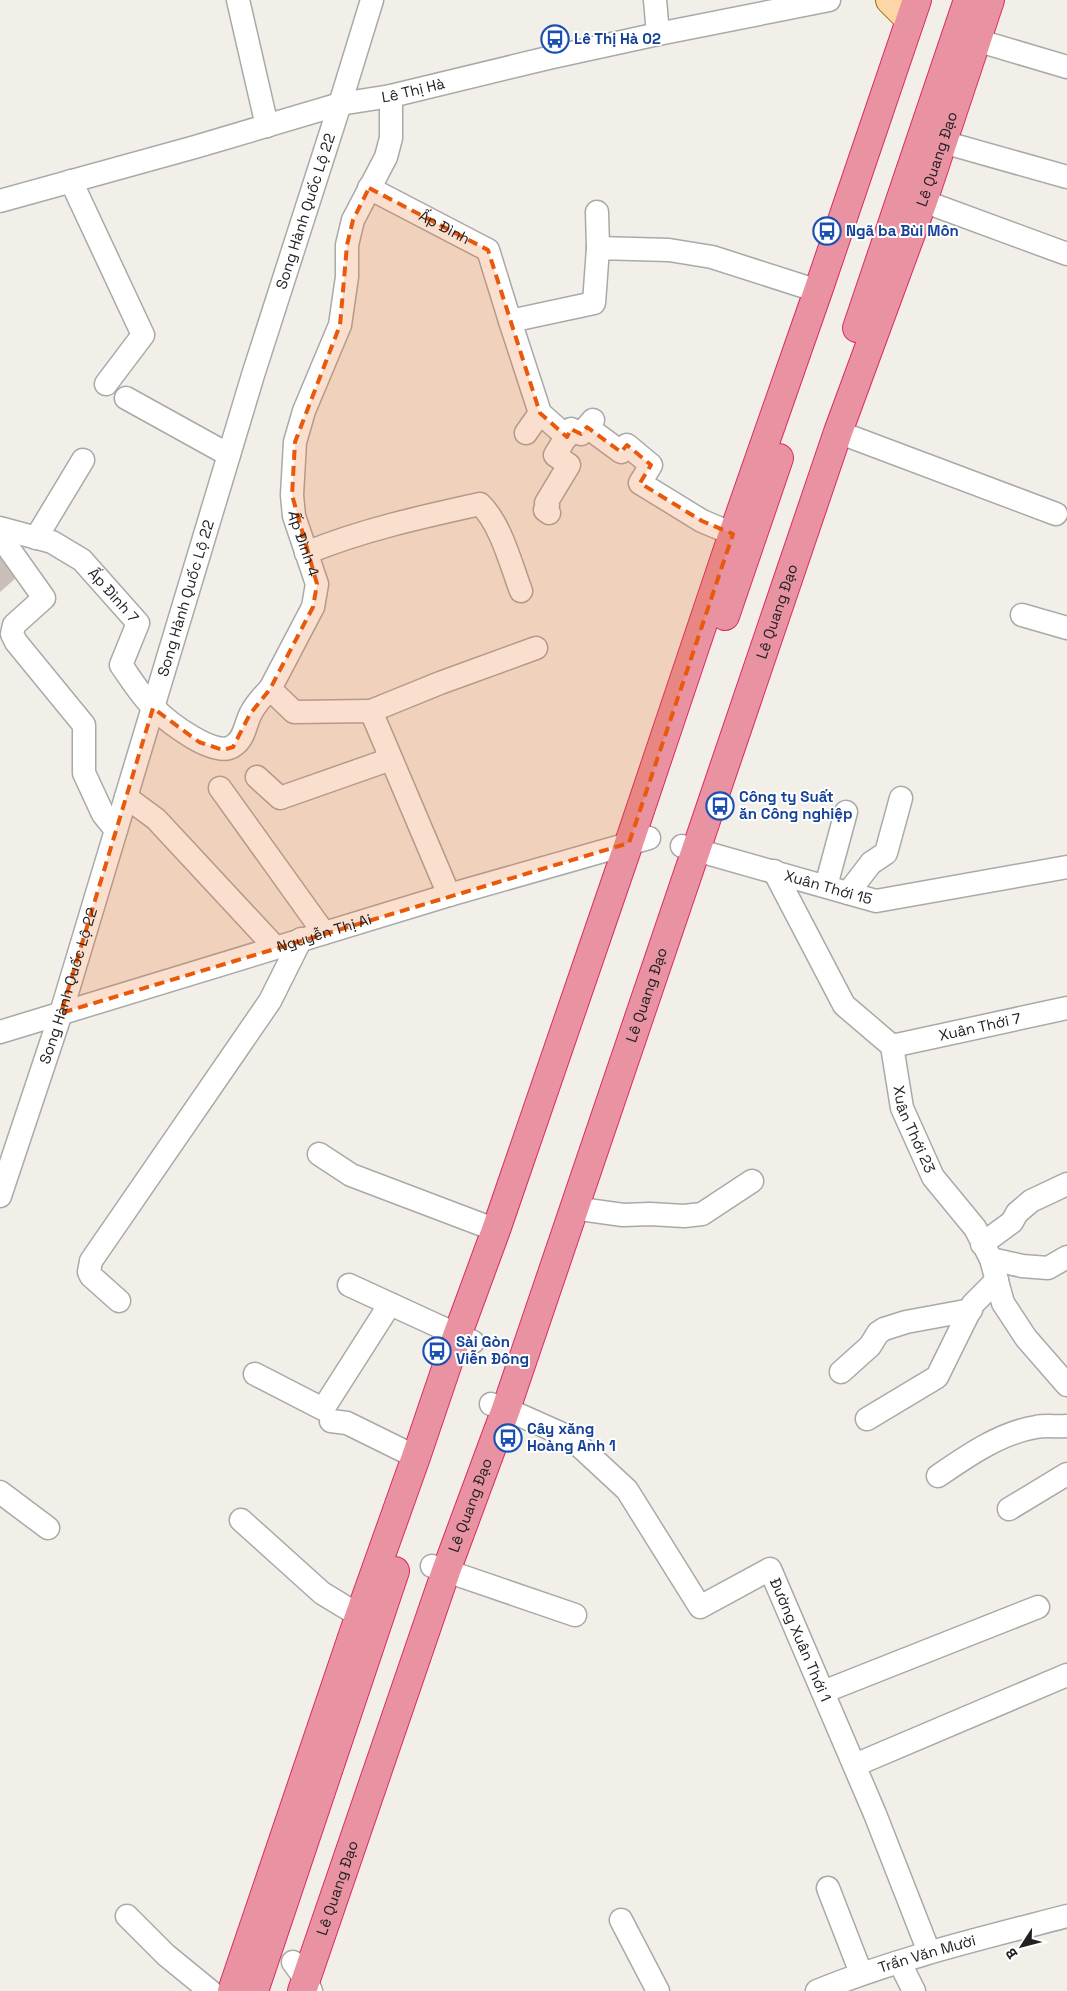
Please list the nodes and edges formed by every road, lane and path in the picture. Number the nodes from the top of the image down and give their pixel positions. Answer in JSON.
{"nodes":[{"id":1,"x":238,"y":0,"type":"edge"},
{"id":2,"x":372,"y":0,"type":"edge"},
{"id":3,"x":655,"y":0,"type":"edge"},
{"id":4,"x":829,"y":0,"type":"edge"},
{"id":5,"x":890,"y":0,"type":"edge"},
{"id":6,"x":937,"y":0,"type":"edge"},
{"id":7,"x":968,"y":0,"type":"edge"},
{"id":8,"x":990,"y":0,"type":"edge"},
{"id":9,"x":914,"y":10,"type":"edge"},
{"id":10,"x":658,"y":34,"type":"junction"},
{"id":11,"x":976,"y":40,"type":"junction"},
{"id":12,"x":1067,"y":67,"type":"edge"},
{"id":13,"x":391,"y":96,"type":"junction"},
{"id":14,"x":340,"y":104,"type":"junction"},
{"id":15,"x":267,"y":126,"type":"junction"},
{"id":16,"x":943,"y":142,"type":"junction"},
{"id":17,"x":1067,"y":177,"type":"edge"},
{"id":18,"x":71,"y":181,"type":"junction"},
{"id":19,"x":369,"y":188,"type":"junction"},
{"id":20,"x":0,"y":201,"type":"edge"},
{"id":21,"x":923,"y":201,"type":"junction"},
{"id":22,"x":596,"y":212,"type":"dead end"},
{"id":23,"x":598,"y":248,"type":"junction"},
{"id":24,"x":1067,"y":254,"type":"edge"},
{"id":25,"x":818,"y":291,"type":"junction"},
{"id":26,"x":510,"y":321,"type":"junction"},
{"id":27,"x":106,"y":384,"type":"dead end"},
{"id":28,"x":126,"y":398,"type":"dead end"},
{"id":29,"x":540,"y":414,"type":"junction"},
{"id":30,"x":838,"y":432,"type":"junction"},
{"id":31,"x":526,"y":433,"type":"dead end"},
{"id":32,"x":567,"y":437,"type":"junction"},
{"id":33,"x":229,"y":455,"type":"junction"},
{"id":34,"x":83,"y":460,"type":"dead end"},
{"id":35,"x":549,"y":514,"type":"dead end"},
{"id":36,"x":1056,"y":514,"type":"dead end"},
{"id":37,"x":0,"y":528,"type":"edge"},
{"id":38,"x":733,"y":534,"type":"junction"},
{"id":39,"x":0,"y":536,"type":"edge"},
{"id":40,"x":36,"y":538,"type":"junction"},
{"id":41,"x":306,"y":553,"type":"junction"},
{"id":42,"x":521,"y":591,"type":"dead end"},
{"id":43,"x":1022,"y":615,"type":"dead end"},
{"id":44,"x":1067,"y":628,"type":"edge"},
{"id":45,"x":536,"y":648,"type":"dead end"},
{"id":46,"x":270,"y":689,"type":"junction"},
{"id":47,"x":153,"y":708,"type":"junction"},
{"id":48,"x":371,"y":711,"type":"junction"},
{"id":49,"x":391,"y":758,"type":"junction"},
{"id":50,"x":257,"y":777,"type":"dead end"},
{"id":51,"x":220,"y":788,"type":"dead end"},
{"id":52,"x":126,"y":797,"type":"junction"},
{"id":53,"x":901,"y":798,"type":"dead end"},
{"id":54,"x":846,"y":812,"type":"dead end"},
{"id":55,"x":116,"y":830,"type":"junction"},
{"id":56,"x":639,"y":840,"type":"junction"},
{"id":57,"x":688,"y":847,"type":"junction"},
{"id":58,"x":1067,"y":867,"type":"edge"},
{"id":59,"x":774,"y":872,"type":"junction"},
{"id":60,"x":826,"y":886,"type":"junction"},
{"id":61,"x":848,"y":893,"type":"junction"},
{"id":62,"x":449,"y":894,"type":"junction"},
{"id":63,"x":324,"y":933,"type":"junction"},
{"id":64,"x":301,"y":940,"type":"junction"},
{"id":65,"x":275,"y":947,"type":"junction"},
{"id":66,"x":1067,"y":1008,"type":"edge"},
{"id":67,"x":61,"y":1013,"type":"junction"},
{"id":68,"x":0,"y":1032,"type":"edge"},
{"id":69,"x":892,"y":1046,"type":"junction"},
{"id":70,"x":320,"y":1154,"type":"dead end"},
{"id":71,"x":752,"y":1181,"type":"dead end"},
{"id":72,"x":1067,"y":1184,"type":"edge"},
{"id":73,"x":0,"y":1196,"type":"edge"},
{"id":74,"x":573,"y":1208,"type":"junction"},
{"id":75,"x":496,"y":1230,"type":"junction"},
{"id":76,"x":1067,"y":1258,"type":"edge"},
{"id":77,"x":990,"y":1261,"type":"junction"},
{"id":78,"x":349,"y":1285,"type":"dead end"},
{"id":79,"x":119,"y":1301,"type":"dead end"},
{"id":80,"x":390,"y":1304,"type":"junction"},
{"id":81,"x":971,"y":1310,"type":"junction"},
{"id":82,"x":465,"y":1339,"type":"junction"},
{"id":83,"x":841,"y":1372,"type":"dead end"},
{"id":84,"x":255,"y":1374,"type":"dead end"},
{"id":85,"x":1067,"y":1385,"type":"edge"},
{"id":86,"x":498,"y":1406,"type":"junction"},
{"id":87,"x":867,"y":1419,"type":"dead end"},
{"id":88,"x":331,"y":1421,"type":"dead end"},
{"id":89,"x":1067,"y":1426,"type":"edge"},
{"id":90,"x":416,"y":1457,"type":"junction"},
{"id":91,"x":1067,"y":1474,"type":"edge"},
{"id":92,"x":938,"y":1476,"type":"dead end"},
{"id":93,"x":0,"y":1492,"type":"edge"},
{"id":94,"x":1009,"y":1508,"type":"dead end"},
{"id":95,"x":241,"y":1520,"type":"dead end"},
{"id":96,"x":48,"y":1528,"type":"dead end"},
{"id":97,"x":439,"y":1569,"type":"junction"},
{"id":98,"x":1038,"y":1607,"type":"dead end"},
{"id":99,"x":574,"y":1615,"type":"dead end"},
{"id":100,"x":367,"y":1621,"type":"junction"},
{"id":101,"x":1067,"y":1675,"type":"edge"},
{"id":102,"x":823,"y":1692,"type":"junction"},
{"id":103,"x":855,"y":1765,"type":"junction"},
{"id":104,"x":828,"y":1888,"type":"dead end"},
{"id":105,"x":127,"y":1916,"type":"dead end"},
{"id":106,"x":1067,"y":1916,"type":"edge"},
{"id":107,"x":621,"y":1920,"type":"dead end"},
{"id":108,"x":929,"y":1952,"type":"junction"},
{"id":109,"x":900,"y":1963,"type":"junction"},
{"id":110,"x":861,"y":1973,"type":"junction"},
{"id":111,"x":299,"y":1983,"type":"edge"},
{"id":112,"x":210,"y":1991,"type":"edge"},
{"id":113,"x":232,"y":1991,"type":"edge"},
{"id":114,"x":254,"y":1991,"type":"edge"},
{"id":115,"x":658,"y":1991,"type":"edge"},
{"id":116,"x":817,"y":1991,"type":"edge"},
{"id":117,"x":914,"y":1991,"type":"edge"}],
"edges":[{"from":1,"to":15,"type":"street"},
{"from":2,"to":14,"type":"street","name":"Song Hành Quốc Lộ 22"},
{"from":3,"to":10,"type":"street"},
{"from":4,"to":10,"type":"street","name":"Lê Thị Hà"},
{"from":5,"to":9,"type":"main road"},
{"from":6,"to":56,"type":"highway"},
{"from":7,"to":57,"type":"highway","name":"Lê Quang Đạo"},
{"from":8,"to":11,"type":"highway","name":"Lê Quang Đạo"},
{"from":9,"to":25,"type":"highway"},
{"from":10,"to":13,"type":"street","name":"Lê Thị Hà"},
{"from":11,"to":12,"type":"street"},
{"from":11,"to":16,"type":"highway","name":"Lê Quang Đạo"},
{"from":13,"to":14,"type":"street","name":"Lê Thị Hà"},
{"from":13,"to":19,"type":"street","name":"Ấp Đình 4"},
{"from":14,"to":15,"type":"street","name":"Lê Thị Hà"},
{"from":14,"to":33,"type":"street","name":"Song Hành Quốc Lộ 22"},
{"from":15,"to":18,"type":"street","name":"Lê Thị Hà"},
{"from":16,"to":17,"type":"street"},
{"from":16,"to":21,"type":"highway","name":"Lê Quang Đạo"},
{"from":18,"to":20,"type":"street","name":"Lê Thị Hà"},
{"from":18,"to":27,"type":"street"},
{"from":19,"to":26,"type":"street","name":"Ấp Đình"},
{"from":19,"to":41,"type":"street","name":"Ấp Đình 4"},
{"from":21,"to":24,"type":"street"},
{"from":21,"to":30,"type":"highway","name":"Lê Quang Đạo"},
{"from":22,"to":23,"type":"street"},
{"from":23,"to":25,"type":"street"},
{"from":23,"to":26,"type":"street"},
{"from":25,"to":38,"type":"highway"},
{"from":26,"to":29,"type":"street","name":"Ấp Đình"},
{"from":28,"to":33,"type":"street"},
{"from":29,"to":31,"type":"street"},
{"from":29,"to":32,"type":"street"},
{"from":30,"to":36,"type":"street"},
{"from":30,"to":57,"type":"highway","name":"Lê Quang Đạo"},
{"from":32,"to":35,"type":"street"},
{"from":32,"to":38,"type":"street"},
{"from":33,"to":47,"type":"street","name":"Song Hành Quốc Lộ 22"},
{"from":34,"to":40,"type":"street"},
{"from":37,"to":40,"type":"street","name":"Ấp Đình 7"},
{"from":38,"to":56,"type":"highway"},
{"from":39,"to":55,"type":"street"},
{"from":40,"to":47,"type":"street","name":"Ấp Đình 7"},
{"from":41,"to":42,"type":"street"},
{"from":41,"to":46,"type":"street","name":"Ấp Đình 4"},
{"from":43,"to":44,"type":"street"},
{"from":45,"to":48,"type":"street"},
{"from":46,"to":47,"type":"street","name":"Ấp Đình 4"},
{"from":46,"to":48,"type":"street"},
{"from":47,"to":52,"type":"street","name":"Song Hành Quốc Lộ 22"},
{"from":48,"to":49,"type":"street"},
{"from":49,"to":50,"type":"street"},
{"from":49,"to":62,"type":"street"},
{"from":51,"to":63,"type":"street"},
{"from":52,"to":55,"type":"street","name":"Song Hành Quốc Lộ 22"},
{"from":52,"to":65,"type":"street"},
{"from":53,"to":61,"type":"street"},
{"from":54,"to":60,"type":"street"},
{"from":55,"to":67,"type":"street","name":"Song Hành Quốc Lộ 22"},
{"from":56,"to":62,"type":"street","name":"Nguyễn Thị Ai"},
{"from":56,"to":75,"type":"highway"},
{"from":56,"to":82,"type":"highway"},
{"from":57,"to":59,"type":"street","name":"Xuân Thới 15"},
{"from":57,"to":74,"type":"highway","name":"Lê Quang Đạo"},
{"from":57,"to":86,"type":"highway","name":"Lê Quang Đạo"},
{"from":58,"to":61,"type":"street","name":"Xuân Thới 15"},
{"from":59,"to":60,"type":"street","name":"Xuân Thới 15"},
{"from":59,"to":69,"type":"street"},
{"from":60,"to":61,"type":"street","name":"Xuân Thới 15"},
{"from":62,"to":63,"type":"street","name":"Nguyễn Thị Ai"},
{"from":63,"to":64,"type":"street","name":"Nguyễn Thị Ai"},
{"from":64,"to":65,"type":"street","name":"Nguyễn Thị Ai"},
{"from":64,"to":79,"type":"street"},
{"from":65,"to":67,"type":"street","name":"Nguyễn Thị Ai"},
{"from":66,"to":69,"type":"street","name":"Xuân Thới 7"},
{"from":67,"to":68,"type":"street","name":"Nguyễn Thị Ai"},
{"from":67,"to":73,"type":"street","name":"Song Hành Quốc Lộ 22"},
{"from":69,"to":77,"type":"street","name":"Xuân Thới 23"},
{"from":70,"to":75,"type":"street"},
{"from":71,"to":74,"type":"street"},
{"from":72,"to":77,"type":"street"},
{"from":74,"to":86,"type":"highway","name":"Lê Quang Đạo"},
{"from":75,"to":82,"type":"highway"},
{"from":76,"to":77,"type":"street"},
{"from":77,"to":81,"type":"street"},
{"from":77,"to":85,"type":"street","name":"Xuân Thới 23"},
{"from":78,"to":80,"type":"street"},
{"from":80,"to":82,"type":"street"},
{"from":80,"to":84,"type":"street"},
{"from":81,"to":83,"type":"street"},
{"from":81,"to":87,"type":"street"},
{"from":82,"to":90,"type":"highway"},
{"from":82,"to":100,"type":"highway"},
{"from":86,"to":97,"type":"highway","name":"Lê Quang Đạo"},
{"from":86,"to":102,"type":"street","name":"Đường Xuân Thới 1"},
{"from":88,"to":90,"type":"street"},
{"from":89,"to":92,"type":"street"},
{"from":90,"to":100,"type":"highway"},
{"from":91,"to":94,"type":"street"},
{"from":93,"to":96,"type":"street"},
{"from":95,"to":100,"type":"street"},
{"from":97,"to":99,"type":"street"},
{"from":97,"to":111,"type":"highway","name":"Lê Quang Đạo"},
{"from":98,"to":102,"type":"street"},
{"from":100,"to":113,"type":"highway"},
{"from":100,"to":114,"type":"highway"},
{"from":101,"to":103,"type":"street"},
{"from":102,"to":103,"type":"street","name":"Đường Xuân Thới 1"},
{"from":103,"to":108,"type":"street","name":"Đường Xuân Thới 1"},
{"from":104,"to":110,"type":"street"},
{"from":105,"to":112,"type":"street"},
{"from":106,"to":108,"type":"street","name":"Trần Văn Mười"},
{"from":107,"to":115,"type":"street"},
{"from":108,"to":109,"type":"street","name":"Trần Văn Mười"},
{"from":109,"to":110,"type":"street","name":"Trần Văn Mười"},
{"from":109,"to":117,"type":"street"},
{"from":110,"to":116,"type":"street","name":"Trần Văn Mười"}]}
